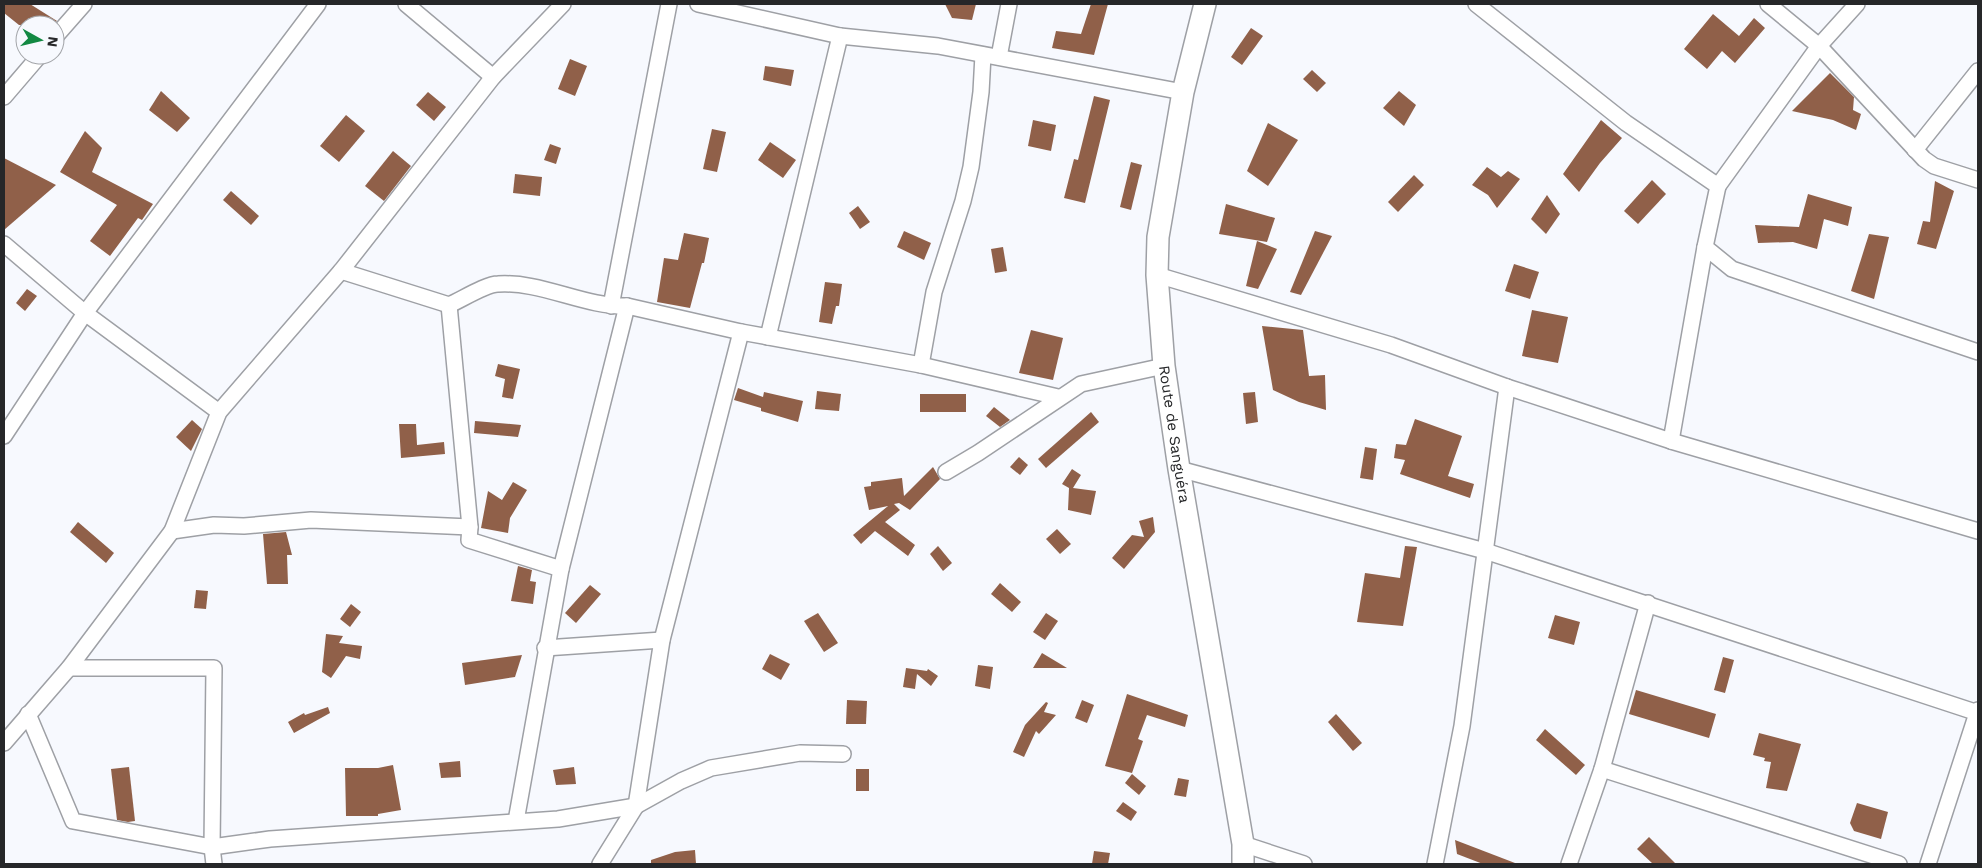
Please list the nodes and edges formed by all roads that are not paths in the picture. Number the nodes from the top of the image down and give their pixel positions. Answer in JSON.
{"nodes":[{"id":1,"x":84,"y":4,"type":"edge"},
{"id":2,"x":318,"y":4,"type":"edge"},
{"id":3,"x":406,"y":4,"type":"edge"},
{"id":4,"x":563,"y":4,"type":"edge"},
{"id":5,"x":669,"y":4,"type":"edge"},
{"id":6,"x":698,"y":4,"type":"edge"},
{"id":7,"x":1010,"y":4,"type":"edge"},
{"id":8,"x":1204,"y":4,"type":"edge"},
{"id":9,"x":1476,"y":4,"type":"edge"},
{"id":10,"x":1768,"y":4,"type":"edge"},
{"id":11,"x":1857,"y":4,"type":"edge"},
{"id":12,"x":65,"y":26,"type":"edge"},
{"id":13,"x":840,"y":36,"type":"junction"},
{"id":14,"x":1819,"y":46,"type":"junction"},
{"id":15,"x":983,"y":55,"type":"junction"},
{"id":16,"x":999,"y":57,"type":"junction"},
{"id":17,"x":31,"y":65,"type":"edge"},
{"id":18,"x":1978,"y":71,"type":"edge"},
{"id":19,"x":493,"y":77,"type":"junction"},
{"id":20,"x":1183,"y":92,"type":"junction"},
{"id":21,"x":4,"y":97,"type":"edge"},
{"id":22,"x":1915,"y":150,"type":"junction"},
{"id":23,"x":1978,"y":180,"type":"edge"},
{"id":24,"x":1718,"y":186,"type":"junction"},
{"id":25,"x":4,"y":244,"type":"edge"},
{"id":26,"x":1705,"y":247,"type":"junction"},
{"id":27,"x":341,"y":271,"type":"junction"},
{"id":28,"x":1157,"y":275,"type":"junction"},
{"id":29,"x":449,"y":305,"type":"junction"},
{"id":30,"x":612,"y":306,"type":"junction"},
{"id":31,"x":627,"y":306,"type":"junction"},
{"id":32,"x":84,"y":313,"type":"junction"},
{"id":33,"x":741,"y":332,"type":"junction"},
{"id":34,"x":768,"y":337,"type":"junction"},
{"id":35,"x":1978,"y":352,"type":"edge"},
{"id":36,"x":921,"y":364,"type":"junction"},
{"id":37,"x":1164,"y":366,"type":"junction"},
{"id":38,"x":1507,"y":387,"type":"junction"},
{"id":39,"x":1058,"y":398,"type":"junction"},
{"id":40,"x":219,"y":412,"type":"junction"},
{"id":41,"x":4,"y":436,"type":"edge"},
{"id":42,"x":1672,"y":441,"type":"junction"},
{"id":43,"x":1179,"y":469,"type":"junction"},
{"id":44,"x":946,"y":472,"type":"dead end"},
{"id":45,"x":470,"y":527,"type":"junction"},
{"id":46,"x":172,"y":531,"type":"junction"},
{"id":47,"x":1978,"y":531,"type":"edge"},
{"id":48,"x":1485,"y":551,"type":"junction"},
{"id":49,"x":561,"y":569,"type":"junction"},
{"id":50,"x":1648,"y":603,"type":"junction"},
{"id":51,"x":662,"y":640,"type":"junction"},
{"id":52,"x":545,"y":648,"type":"junction"},
{"id":53,"x":69,"y":668,"type":"junction"},
{"id":54,"x":1978,"y":712,"type":"edge"},
{"id":55,"x":28,"y":714,"type":"junction"},
{"id":56,"x":4,"y":743,"type":"edge"},
{"id":57,"x":843,"y":754,"type":"dead end"},
{"id":58,"x":1602,"y":769,"type":"junction"},
{"id":59,"x":636,"y":806,"type":"junction"},
{"id":60,"x":516,"y":821,"type":"junction"},
{"id":61,"x":212,"y":847,"type":"junction"},
{"id":62,"x":1243,"y":854,"type":"edge"},
{"id":63,"x":214,"y":864,"type":"edge"},
{"id":64,"x":600,"y":864,"type":"edge"},
{"id":65,"x":1304,"y":864,"type":"edge"},
{"id":66,"x":1436,"y":864,"type":"edge"},
{"id":67,"x":1569,"y":864,"type":"edge"},
{"id":68,"x":1899,"y":864,"type":"edge"},
{"id":69,"x":1928,"y":864,"type":"edge"}],
"edges":[{"from":1,"to":12,"type":"street"},
{"from":2,"to":32,"type":"street"},
{"from":3,"to":19,"type":"street"},
{"from":4,"to":19,"type":"street"},
{"from":5,"to":30,"type":"street"},
{"from":6,"to":13,"type":"street"},
{"from":7,"to":16,"type":"street"},
{"from":8,"to":20,"type":"street","name":"Route de Sanguéra"},
{"from":9,"to":24,"type":"street"},
{"from":10,"to":14,"type":"street"},
{"from":11,"to":14,"type":"street"},
{"from":13,"to":15,"type":"street"},
{"from":13,"to":34,"type":"street"},
{"from":14,"to":22,"type":"street"},
{"from":14,"to":24,"type":"street"},
{"from":15,"to":16,"type":"street"},
{"from":15,"to":36,"type":"street"},
{"from":16,"to":20,"type":"street"},
{"from":17,"to":21,"type":"street"},
{"from":18,"to":22,"type":"street"},
{"from":19,"to":27,"type":"street"},
{"from":20,"to":28,"type":"street","name":"Route de Sanguéra"},
{"from":22,"to":23,"type":"street"},
{"from":24,"to":26,"type":"street"},
{"from":25,"to":32,"type":"street"},
{"from":26,"to":35,"type":"street"},
{"from":26,"to":42,"type":"street"},
{"from":27,"to":29,"type":"street"},
{"from":27,"to":40,"type":"street"},
{"from":28,"to":37,"type":"street","name":"Route de Sanguéra"},
{"from":28,"to":38,"type":"street"},
{"from":29,"to":30,"type":"street"},
{"from":29,"to":45,"type":"street"},
{"from":30,"to":31,"type":"street"},
{"from":31,"to":33,"type":"street"},
{"from":31,"to":49,"type":"street"},
{"from":32,"to":40,"type":"street"},
{"from":32,"to":41,"type":"street"},
{"from":33,"to":34,"type":"street"},
{"from":33,"to":51,"type":"street"},
{"from":34,"to":36,"type":"street"},
{"from":36,"to":39,"type":"street"},
{"from":37,"to":39,"type":"street"},
{"from":37,"to":43,"type":"street","name":"Route de Sanguéra"},
{"from":38,"to":42,"type":"street"},
{"from":38,"to":48,"type":"street"},
{"from":39,"to":44,"type":"street"},
{"from":40,"to":46,"type":"street"},
{"from":42,"to":47,"type":"street"},
{"from":43,"to":48,"type":"street"},
{"from":43,"to":62,"type":"street","name":"Route de Sanguéra"},
{"from":45,"to":46,"type":"street"},
{"from":45,"to":49,"type":"street"},
{"from":46,"to":53,"type":"street"},
{"from":48,"to":50,"type":"street"},
{"from":48,"to":66,"type":"street"},
{"from":49,"to":52,"type":"street"},
{"from":50,"to":54,"type":"street"},
{"from":50,"to":58,"type":"street"},
{"from":51,"to":52,"type":"street"},
{"from":51,"to":59,"type":"street"},
{"from":52,"to":60,"type":"street"},
{"from":53,"to":55,"type":"street"},
{"from":53,"to":61,"type":"street"},
{"from":54,"to":69,"type":"street"},
{"from":55,"to":56,"type":"street"},
{"from":55,"to":61,"type":"street"},
{"from":57,"to":59,"type":"street"},
{"from":58,"to":67,"type":"street"},
{"from":58,"to":68,"type":"street"},
{"from":59,"to":60,"type":"street"},
{"from":59,"to":64,"type":"street"},
{"from":60,"to":61,"type":"street"},
{"from":61,"to":63,"type":"street"},
{"from":62,"to":65,"type":"street"}]}
